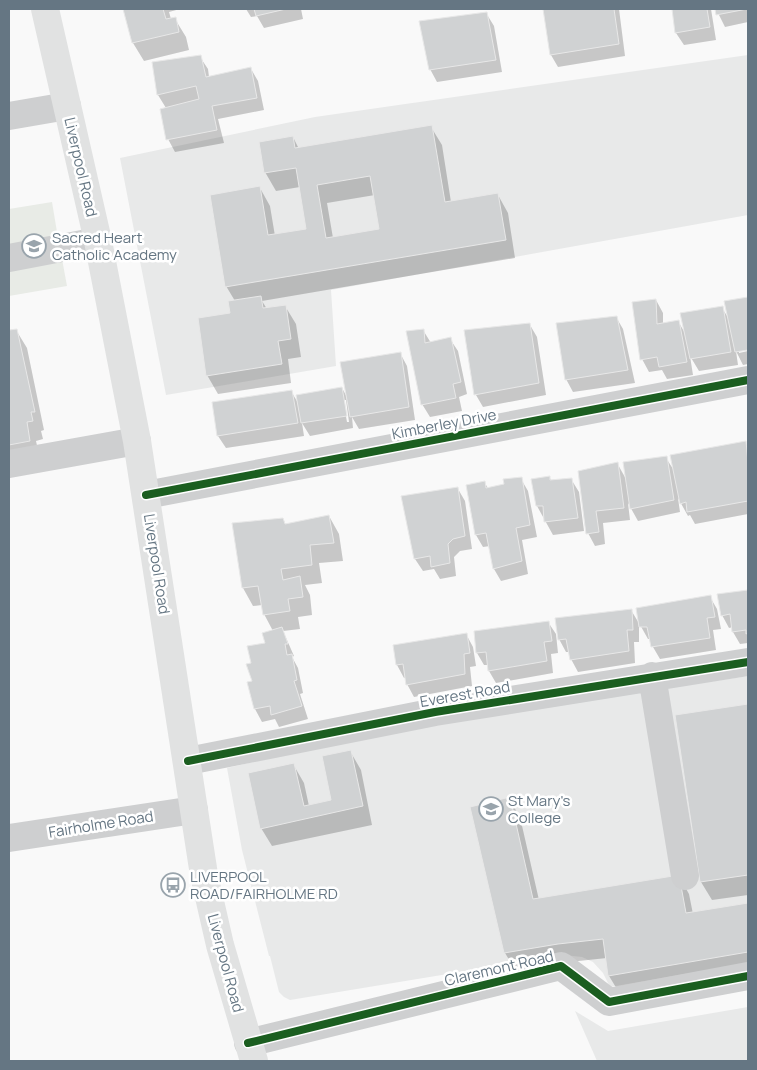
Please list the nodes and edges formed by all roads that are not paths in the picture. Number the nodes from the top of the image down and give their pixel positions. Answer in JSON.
{"nodes":[{"id":1,"x":44,"y":9,"type":"edge"},
{"id":2,"x":67,"y":106,"type":"junction"},
{"id":3,"x":9,"y":116,"type":"edge"},
{"id":4,"x":98,"y":241,"type":"junction"},
{"id":5,"x":9,"y":258,"type":"edge"},
{"id":6,"x":748,"y":380,"type":"edge"},
{"id":7,"x":137,"y":441,"type":"junction"},
{"id":8,"x":9,"y":464,"type":"edge"},
{"id":9,"x":146,"y":495,"type":"junction"},
{"id":10,"x":748,"y":662,"type":"edge"},
{"id":11,"x":652,"y":676,"type":"junction"},
{"id":12,"x":188,"y":761,"type":"junction"},
{"id":13,"x":194,"y":810,"type":"junction"},
{"id":14,"x":9,"y":838,"type":"edge"},
{"id":15,"x":685,"y":876,"type":"dead end"},
{"id":16,"x":748,"y":976,"type":"edge"},
{"id":17,"x":251,"y":1052,"type":"edge"}],
"edges":[{"from":1,"to":2,"type":"highway","name":"Liverpool Road"},
{"from":2,"to":3,"type":"street"},
{"from":2,"to":4,"type":"highway","name":"Liverpool Road"},
{"from":4,"to":5,"type":"street"},
{"from":4,"to":7,"type":"highway","name":"Liverpool Road"},
{"from":6,"to":9,"type":"street","name":"Kimberley Drive"},
{"from":7,"to":8,"type":"street"},
{"from":7,"to":9,"type":"highway","name":"Liverpool Road"},
{"from":9,"to":12,"type":"highway","name":"Liverpool Road"},
{"from":10,"to":11,"type":"street","name":"Everest Road"},
{"from":11,"to":12,"type":"street","name":"Everest Road"},
{"from":11,"to":15,"type":"street"},
{"from":12,"to":13,"type":"highway","name":"Liverpool Road"},
{"from":13,"to":14,"type":"street","name":"Fairholme Road"},
{"from":13,"to":17,"type":"highway","name":"Liverpool Road"},
{"from":16,"to":17,"type":"street","name":"Claremont Road"}]}
